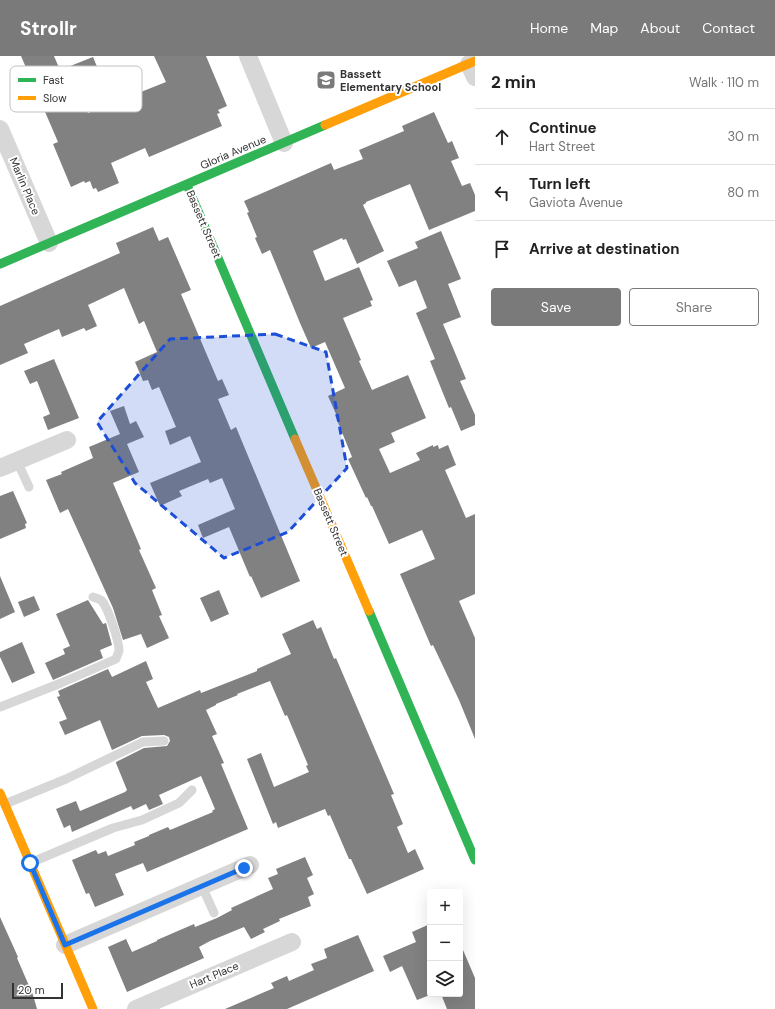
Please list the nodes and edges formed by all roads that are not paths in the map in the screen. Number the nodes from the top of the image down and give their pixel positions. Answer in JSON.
{"nodes":[{"id":1,"x":248,"y":56,"type":"edge"},
{"id":2,"x":473,"y":68,"type":"edge"},
{"id":3,"x":0,"y":129,"type":"edge"},
{"id":4,"x":284,"y":143,"type":"junction"},
{"id":5,"x":187,"y":185,"type":"junction"},
{"id":6,"x":49,"y":243,"type":"junction"},
{"id":7,"x":0,"y":264,"type":"edge"},
{"id":8,"x":67,"y":440,"type":"dead end"},
{"id":9,"x":17,"y":461,"type":"junction"},
{"id":10,"x":0,"y":468,"type":"edge"},
{"id":11,"x":29,"y":487,"type":"dead end"},
{"id":12,"x":93,"y":597,"type":"dead end"},
{"id":13,"x":0,"y":707,"type":"edge"},
{"id":14,"x":164,"y":741,"type":"dead end"},
{"id":15,"x":192,"y":790,"type":"dead end"},
{"id":16,"x":0,"y":793,"type":"edge"},
{"id":17,"x":5,"y":804,"type":"junction"},
{"id":18,"x":475,"y":860,"type":"edge"},
{"id":19,"x":30,"y":863,"type":"junction"},
{"id":20,"x":250,"y":866,"type":"dead end"},
{"id":21,"x":202,"y":886,"type":"junction"},
{"id":22,"x":214,"y":913,"type":"dead end"},
{"id":23,"x":292,"y":942,"type":"dead end"},
{"id":24,"x":65,"y":945,"type":"junction"},
{"id":25,"x":93,"y":1009,"type":"edge"},
{"id":26,"x":136,"y":1009,"type":"edge"}],
"edges":[{"from":1,"to":4,"type":"street"},
{"from":2,"to":4,"type":"street","name":"Gloria Avenue"},
{"from":3,"to":6,"type":"street","name":"Marlin Place"},
{"from":4,"to":5,"type":"street","name":"Gloria Avenue"},
{"from":5,"to":6,"type":"street","name":"Gloria Avenue"},
{"from":5,"to":18,"type":"street","name":"Bassett Street"},
{"from":6,"to":7,"type":"street","name":"Gloria Avenue"},
{"from":8,"to":9,"type":"street"},
{"from":9,"to":10,"type":"street"},
{"from":9,"to":11,"type":"lane"},
{"from":12,"to":13,"type":"lane"},
{"from":14,"to":17,"type":"lane"},
{"from":15,"to":19,"type":"lane"},
{"from":16,"to":17,"type":"street"},
{"from":17,"to":19,"type":"street"},
{"from":19,"to":24,"type":"street"},
{"from":20,"to":21,"type":"street"},
{"from":21,"to":22,"type":"lane"},
{"from":21,"to":24,"type":"street"},
{"from":23,"to":26,"type":"street","name":"Hart Place"},
{"from":24,"to":25,"type":"street"}]}
